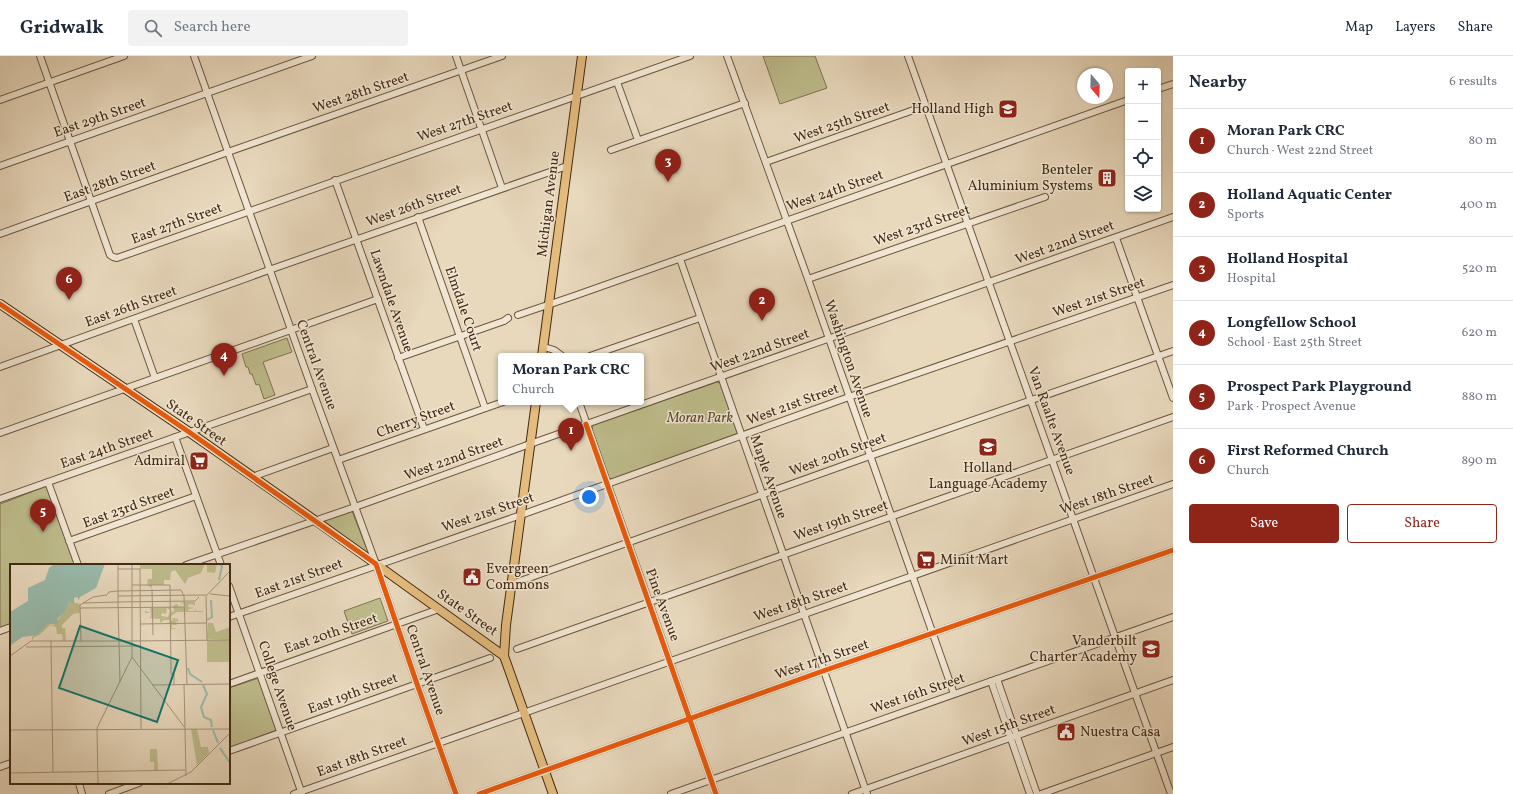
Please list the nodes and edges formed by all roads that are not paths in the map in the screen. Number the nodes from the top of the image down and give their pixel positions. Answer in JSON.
{"nodes":[{"id":1,"x":40,"y":56,"type":"edge"},
{"id":2,"x":124,"y":56,"type":"edge"},
{"id":3,"x":194,"y":56,"type":"edge"},
{"id":4,"x":312,"y":56,"type":"edge"},
{"id":5,"x":456,"y":56,"type":"edge"},
{"id":6,"x":502,"y":56,"type":"edge"},
{"id":7,"x":582,"y":56,"type":"edge"},
{"id":8,"x":690,"y":56,"type":"edge"},
{"id":9,"x":727,"y":56,"type":"edge"},
{"id":10,"x":908,"y":56,"type":"edge"},
{"id":11,"x":461,"y":71,"type":"junction"},
{"id":12,"x":618,"y":82,"type":"junction"},
{"id":13,"x":49,"y":83,"type":"junction"},
{"id":14,"x":1173,"y":84,"type":"edge"},
{"id":15,"x":1161,"y":88,"type":"edge"},
{"id":16,"x":207,"y":93,"type":"junction"},
{"id":17,"x":577,"y":96,"type":"junction"},
{"id":18,"x":0,"y":100,"type":"edge"},
{"id":19,"x":1125,"y":101,"type":"edge"},
{"id":20,"x":745,"y":103,"type":"junction"},
{"id":21,"x":925,"y":106,"type":"junction"},
{"id":22,"x":482,"y":129,"type":"junction"},
{"id":23,"x":638,"y":140,"type":"junction"},
{"id":24,"x":70,"y":141,"type":"junction"},
{"id":25,"x":611,"y":150,"type":"dead end"},
{"id":26,"x":228,"y":152,"type":"junction"},
{"id":27,"x":766,"y":162,"type":"junction"},
{"id":28,"x":946,"y":164,"type":"junction"},
{"id":29,"x":0,"y":166,"type":"edge"},
{"id":30,"x":567,"y":166,"type":"junction"},
{"id":31,"x":335,"y":180,"type":"junction"},
{"id":32,"x":502,"y":188,"type":"junction"},
{"id":33,"x":1044,"y":197,"type":"dead end"},
{"id":34,"x":91,"y":202,"type":"junction"},
{"id":35,"x":248,"y":211,"type":"junction"},
{"id":36,"x":418,"y":217,"type":"junction"},
{"id":37,"x":1173,"y":217,"type":"edge"},
{"id":38,"x":787,"y":221,"type":"junction"},
{"id":39,"x":967,"y":224,"type":"junction"},
{"id":40,"x":0,"y":234,"type":"edge"},
{"id":41,"x":1116,"y":238,"type":"junction"},
{"id":42,"x":356,"y":239,"type":"junction"},
{"id":43,"x":680,"y":259,"type":"junction"},
{"id":44,"x":269,"y":270,"type":"junction"},
{"id":45,"x":808,"y":278,"type":"junction"},
{"id":46,"x":989,"y":283,"type":"junction"},
{"id":47,"x":1173,"y":285,"type":"edge"},
{"id":48,"x":1137,"y":297,"type":"junction"},
{"id":49,"x":378,"y":299,"type":"junction"},
{"id":50,"x":0,"y":304,"type":"edge"},
{"id":51,"x":549,"y":305,"type":"junction"},
{"id":52,"x":518,"y":315,"type":"dead end"},
{"id":53,"x":508,"y":318,"type":"dead end"},
{"id":54,"x":700,"y":318,"type":"junction"},
{"id":55,"x":134,"y":319,"type":"junction"},
{"id":56,"x":290,"y":330,"type":"junction"},
{"id":57,"x":460,"y":337,"type":"junction"},
{"id":58,"x":828,"y":339,"type":"junction"},
{"id":59,"x":1009,"y":342,"type":"junction"},
{"id":60,"x":60,"y":345,"type":"junction"},
{"id":61,"x":544,"y":347,"type":"junction"},
{"id":62,"x":1173,"y":351,"type":"edge"},
{"id":63,"x":543,"y":353,"type":"edge"},
{"id":64,"x":558,"y":353,"type":"edge"},
{"id":65,"x":599,"y":353,"type":"edge"},
{"id":66,"x":1158,"y":356,"type":"junction"},
{"id":67,"x":398,"y":358,"type":"junction"},
{"id":68,"x":0,"y":366,"type":"edge"},
{"id":69,"x":155,"y":378,"type":"junction"},
{"id":70,"x":721,"y":378,"type":"junction"},
{"id":71,"x":124,"y":389,"type":"junction"},
{"id":72,"x":312,"y":389,"type":"junction"},
{"id":73,"x":849,"y":397,"type":"junction"},
{"id":74,"x":1173,"y":398,"type":"edge"},
{"id":75,"x":1031,"y":400,"type":"junction"},
{"id":76,"x":498,"y":404,"type":"edge"},
{"id":77,"x":644,"y":404,"type":"edge"},
{"id":78,"x":536,"y":405,"type":"edge"},
{"id":79,"x":580,"y":405,"type":"edge"},
{"id":80,"x":642,"y":405,"type":"edge"},
{"id":81,"x":485,"y":408,"type":"junction"},
{"id":82,"x":1173,"y":417,"type":"edge"},
{"id":83,"x":586,"y":424,"type":"junction"},
{"id":84,"x":424,"y":429,"type":"junction"},
{"id":85,"x":189,"y":432,"type":"junction"},
{"id":86,"x":0,"y":433,"type":"edge"},
{"id":87,"x":741,"y":436,"type":"junction"},
{"id":88,"x":175,"y":438,"type":"junction"},
{"id":89,"x":530,"y":444,"type":"junction"},
{"id":90,"x":333,"y":448,"type":"junction"},
{"id":91,"x":870,"y":456,"type":"junction"},
{"id":92,"x":338,"y":460,"type":"junction"},
{"id":93,"x":1052,"y":460,"type":"junction"},
{"id":94,"x":252,"y":477,"type":"junction"},
{"id":95,"x":48,"y":482,"type":"junction"},
{"id":96,"x":607,"y":484,"type":"junction"},
{"id":97,"x":1173,"y":484,"type":"edge"},
{"id":98,"x":196,"y":496,"type":"junction"},
{"id":99,"x":762,"y":496,"type":"junction"},
{"id":100,"x":0,"y":499,"type":"edge"},
{"id":101,"x":355,"y":507,"type":"junction"},
{"id":102,"x":521,"y":515,"type":"junction"},
{"id":103,"x":892,"y":516,"type":"junction"},
{"id":104,"x":1073,"y":520,"type":"junction"},
{"id":105,"x":316,"y":521,"type":"junction"},
{"id":106,"x":69,"y":541,"type":"junction"},
{"id":107,"x":627,"y":542,"type":"junction"},
{"id":108,"x":1173,"y":550,"type":"edge"},
{"id":109,"x":217,"y":554,"type":"junction"},
{"id":110,"x":782,"y":554,"type":"junction"},
{"id":111,"x":78,"y":564,"type":"edge"},
{"id":112,"x":189,"y":564,"type":"edge"},
{"id":113,"x":221,"y":564,"type":"edge"},
{"id":114,"x":376,"y":564,"type":"junction"},
{"id":115,"x":913,"y":576,"type":"junction"},
{"id":116,"x":1094,"y":578,"type":"junction"},
{"id":117,"x":512,"y":584,"type":"junction"},
{"id":118,"x":230,"y":589,"type":"edge"},
{"id":119,"x":648,"y":603,"type":"junction"},
{"id":120,"x":439,"y":609,"type":"junction"},
{"id":121,"x":239,"y":613,"type":"junction"},
{"id":122,"x":804,"y":614,"type":"junction"},
{"id":123,"x":230,"y":617,"type":"edge"},
{"id":124,"x":1173,"y":617,"type":"edge"},
{"id":125,"x":397,"y":624,"type":"junction"},
{"id":126,"x":10,"y":627,"type":"edge"},
{"id":127,"x":0,"y":631,"type":"edge"},
{"id":128,"x":934,"y":633,"type":"junction"},
{"id":129,"x":1115,"y":637,"type":"junction"},
{"id":130,"x":517,"y":649,"type":"dead end"},
{"id":131,"x":504,"y":656,"type":"junction"},
{"id":132,"x":490,"y":658,"type":"dead end"},
{"id":133,"x":669,"y":661,"type":"junction"},
{"id":134,"x":823,"y":671,"type":"junction"},
{"id":135,"x":260,"y":672,"type":"junction"},
{"id":136,"x":994,"y":680,"type":"junction"},
{"id":137,"x":1173,"y":680,"type":"edge"},
{"id":138,"x":230,"y":684,"type":"edge"},
{"id":139,"x":417,"y":684,"type":"junction"},
{"id":140,"x":954,"y":694,"type":"junction"},
{"id":141,"x":1136,"y":694,"type":"junction"},
{"id":142,"x":523,"y":712,"type":"junction"},
{"id":143,"x":690,"y":720,"type":"junction"},
{"id":144,"x":281,"y":732,"type":"junction"},
{"id":145,"x":846,"y":732,"type":"junction"},
{"id":146,"x":1014,"y":737,"type":"junction"},
{"id":147,"x":438,"y":743,"type":"junction"},
{"id":148,"x":1173,"y":747,"type":"edge"},
{"id":149,"x":230,"y":751,"type":"edge"},
{"id":150,"x":1157,"y":752,"type":"junction"},
{"id":151,"x":10,"y":763,"type":"edge"},
{"id":152,"x":0,"y":767,"type":"edge"},
{"id":153,"x":544,"y":770,"type":"junction"},
{"id":154,"x":711,"y":780,"type":"junction"},
{"id":155,"x":79,"y":784,"type":"edge"},
{"id":156,"x":137,"y":784,"type":"edge"},
{"id":157,"x":866,"y":792,"type":"edge"},
{"id":158,"x":302,"y":793,"type":"edge"},
{"id":159,"x":82,"y":794,"type":"edge"},
{"id":160,"x":109,"y":794,"type":"edge"},
{"id":161,"x":294,"y":794,"type":"edge"},
{"id":162,"x":456,"y":794,"type":"edge"},
{"id":163,"x":479,"y":794,"type":"edge"},
{"id":164,"x":553,"y":794,"type":"edge"},
{"id":165,"x":671,"y":794,"type":"edge"},
{"id":166,"x":716,"y":794,"type":"edge"},
{"id":167,"x":852,"y":794,"type":"edge"},
{"id":168,"x":1030,"y":794,"type":"edge"},
{"id":169,"x":1037,"y":794,"type":"edge"},
{"id":170,"x":1041,"y":794,"type":"edge"},
{"id":171,"x":1171,"y":794,"type":"edge"}],
"edges":[{"from":1,"to":13,"type":"street"},
{"from":2,"to":13,"type":"street"},
{"from":3,"to":16,"type":"street","name":"Central Avenue"},
{"from":4,"to":16,"type":"street","name":"East 29th Street"},
{"from":5,"to":11,"type":"street"},
{"from":6,"to":11,"type":"street","name":"West 28th Street"},
{"from":7,"to":17,"type":"main road","name":"Michigan Avenue"},
{"from":8,"to":12,"type":"street","name":"West 27th Street"},
{"from":9,"to":20,"type":"street","name":"Washington Avenue"},
{"from":10,"to":21,"type":"street","name":"Van Raalte Avenue"},
{"from":11,"to":22,"type":"street"},
{"from":11,"to":26,"type":"street","name":"West 28th Street"},
{"from":12,"to":17,"type":"street","name":"West 27th Street"},
{"from":12,"to":23,"type":"street"},
{"from":13,"to":18,"type":"street"},
{"from":13,"to":24,"type":"street"},
{"from":14,"to":15,"type":"street"},
{"from":16,"to":24,"type":"street","name":"East 29th Street"},
{"from":16,"to":26,"type":"street","name":"Central Avenue"},
{"from":17,"to":22,"type":"street","name":"West 27th Street"},
{"from":17,"to":30,"type":"main road","name":"Michigan Avenue"},
{"from":19,"to":28,"type":"street","name":"West 24th Street"},
{"from":20,"to":23,"type":"street"},
{"from":20,"to":27,"type":"street","name":"Washington Avenue"},
{"from":21,"to":27,"type":"street","name":"West 25th Street"},
{"from":21,"to":28,"type":"street","name":"Van Raalte Avenue"},
{"from":22,"to":31,"type":"street","name":"West 27th Street"},
{"from":22,"to":32,"type":"street"},
{"from":23,"to":25,"type":"street"},
{"from":24,"to":29,"type":"street","name":"East 29th Street"},
{"from":24,"to":34,"type":"street"},
{"from":26,"to":34,"type":"street","name":"East 28th Street"},
{"from":26,"to":35,"type":"street","name":"Central Avenue"},
{"from":27,"to":38,"type":"street","name":"Washington Avenue"},
{"from":28,"to":38,"type":"street","name":"West 24th Street"},
{"from":28,"to":39,"type":"street","name":"Van Raalte Avenue"},
{"from":30,"to":32,"type":"street","name":"West 26th Street"},
{"from":30,"to":51,"type":"main road","name":"Michigan Avenue"},
{"from":31,"to":35,"type":"street","name":"West 27th Street"},
{"from":31,"to":42,"type":"street","name":"Lawndale Avenue"},
{"from":32,"to":36,"type":"street","name":"West 26th Street"},
{"from":33,"to":39,"type":"street","name":"West 23rd Street"},
{"from":34,"to":35,"type":"street","name":"East 27th Street"},
{"from":34,"to":40,"type":"street","name":"East 28th Street"},
{"from":35,"to":44,"type":"street","name":"Central Avenue"},
{"from":36,"to":42,"type":"street","name":"West 26th Street"},
{"from":36,"to":57,"type":"street","name":"Elmdale Court"},
{"from":37,"to":41,"type":"street","name":"West 22nd Street"},
{"from":38,"to":43,"type":"street","name":"West 24th Street"},
{"from":38,"to":45,"type":"street","name":"Washington Avenue"},
{"from":39,"to":45,"type":"street","name":"West 23rd Street"},
{"from":39,"to":46,"type":"street","name":"Van Raalte Avenue"},
{"from":41,"to":46,"type":"street","name":"West 22nd Street"},
{"from":41,"to":48,"type":"street"},
{"from":42,"to":44,"type":"street","name":"West 26th Street"},
{"from":42,"to":49,"type":"street","name":"Lawndale Avenue"},
{"from":43,"to":51,"type":"street","name":"West 24th Street"},
{"from":43,"to":54,"type":"street","name":"Maple Avenue"},
{"from":44,"to":55,"type":"street","name":"East 26th Street"},
{"from":44,"to":56,"type":"street","name":"Central Avenue"},
{"from":45,"to":58,"type":"street","name":"Washington Avenue"},
{"from":46,"to":58,"type":"street","name":"West 22nd Street"},
{"from":46,"to":59,"type":"street","name":"Van Raalte Avenue"},
{"from":47,"to":48,"type":"street","name":"West 21st Street"},
{"from":48,"to":59,"type":"street","name":"West 21st Street"},
{"from":48,"to":66,"type":"street"},
{"from":49,"to":56,"type":"street"},
{"from":49,"to":67,"type":"street","name":"Lawndale Avenue"},
{"from":50,"to":60,"type":"main road","name":"State Street"},
{"from":51,"to":52,"type":"street","name":"West 24th Street"},
{"from":51,"to":61,"type":"main road","name":"Michigan Avenue"},
{"from":53,"to":57,"type":"street"},
{"from":54,"to":65,"type":"street"},
{"from":54,"to":70,"type":"street","name":"Maple Avenue"},
{"from":55,"to":60,"type":"street","name":"East 26th Street"},
{"from":55,"to":69,"type":"street"},
{"from":56,"to":69,"type":"street"},
{"from":56,"to":72,"type":"street","name":"Central Avenue"},
{"from":57,"to":67,"type":"street"},
{"from":57,"to":81,"type":"street","name":"Elmdale Court"},
{"from":58,"to":70,"type":"street","name":"West 22nd Street"},
{"from":58,"to":73,"type":"street","name":"Washington Avenue"},
{"from":59,"to":73,"type":"street","name":"West 21st Street"},
{"from":59,"to":75,"type":"street","name":"Van Raalte Avenue"},
{"from":60,"to":68,"type":"street","name":"East 26th Street"},
{"from":60,"to":71,"type":"main road","name":"State Street"},
{"from":61,"to":63,"type":"main road","name":"Michigan Avenue"},
{"from":61,"to":64,"type":"street"},
{"from":62,"to":66,"type":"street","name":"West 20th Street"},
{"from":66,"to":74,"type":"street"},
{"from":66,"to":75,"type":"street","name":"West 20th Street"},
{"from":67,"to":84,"type":"street","name":"Lawndale Avenue"},
{"from":69,"to":71,"type":"street"},
{"from":70,"to":77,"type":"street","name":"West 22nd Street"},
{"from":70,"to":87,"type":"street","name":"Maple Avenue"},
{"from":71,"to":85,"type":"main road","name":"State Street"},
{"from":71,"to":86,"type":"street"},
{"from":72,"to":85,"type":"street","name":"East 24th Street"},
{"from":72,"to":90,"type":"street","name":"Central Avenue"},
{"from":73,"to":87,"type":"street","name":"West 21st Street"},
{"from":73,"to":91,"type":"street","name":"Washington Avenue"},
{"from":75,"to":91,"type":"street","name":"West 20th Street"},
{"from":75,"to":93,"type":"street","name":"Van Raalte Avenue"},
{"from":76,"to":81,"type":"street","name":"Cherry Street"},
{"from":78,"to":89,"type":"main road"},
{"from":79,"to":83,"type":"street","name":"Pine Avenue"},
{"from":80,"to":83,"type":"street","name":"West 22nd Street"},
{"from":81,"to":84,"type":"street","name":"Cherry Street"},
{"from":82,"to":93,"type":"street","name":"West 19th Street"},
{"from":83,"to":89,"type":"street","name":"West 22nd Street"},
{"from":83,"to":96,"type":"street","name":"Pine Avenue"},
{"from":84,"to":92,"type":"street","name":"Cherry Street"},
{"from":85,"to":88,"type":"street","name":"East 24th Street"},
{"from":85,"to":94,"type":"main road","name":"State Street"},
{"from":87,"to":96,"type":"street","name":"West 21st Street"},
{"from":87,"to":99,"type":"street","name":"Maple Avenue"},
{"from":88,"to":95,"type":"street","name":"East 24th Street"},
{"from":88,"to":98,"type":"street"},
{"from":89,"to":101,"type":"street","name":"West 22nd Street"},
{"from":89,"to":102,"type":"main road"},
{"from":90,"to":92,"type":"street","name":"Central Avenue"},
{"from":90,"to":94,"type":"street"},
{"from":91,"to":99,"type":"street","name":"West 20th Street"},
{"from":91,"to":103,"type":"street","name":"Washington Avenue"},
{"from":92,"to":101,"type":"street","name":"Central Avenue"},
{"from":93,"to":103,"type":"street","name":"West 19th Street"},
{"from":93,"to":104,"type":"street","name":"Van Raalte Avenue"},
{"from":94,"to":105,"type":"main road","name":"State Street"},
{"from":95,"to":100,"type":"street","name":"East 24th Street"},
{"from":95,"to":106,"type":"street"},
{"from":96,"to":102,"type":"street","name":"West 21st Street"},
{"from":96,"to":107,"type":"street","name":"Pine Avenue"},
{"from":97,"to":104,"type":"street","name":"West 18th Street"},
{"from":98,"to":106,"type":"street","name":"East 23rd Street"},
{"from":98,"to":109,"type":"street"},
{"from":99,"to":107,"type":"street","name":"West 20th Street"},
{"from":99,"to":110,"type":"street","name":"Maple Avenue"},
{"from":101,"to":105,"type":"street","name":"West 22nd Street"},
{"from":101,"to":114,"type":"street","name":"Central Avenue"},
{"from":102,"to":114,"type":"street","name":"West 21st Street"},
{"from":102,"to":117,"type":"main road"},
{"from":103,"to":110,"type":"street","name":"West 19th Street"},
{"from":103,"to":115,"type":"street","name":"Washington Avenue"},
{"from":104,"to":115,"type":"street","name":"West 18th Street"},
{"from":104,"to":116,"type":"street","name":"Van Raalte Avenue"},
{"from":105,"to":109,"type":"street","name":"West 22nd Street"},
{"from":105,"to":114,"type":"main road","name":"State Street"},
{"from":106,"to":111,"type":"street"},
{"from":107,"to":117,"type":"street","name":"West 20th Street"},
{"from":107,"to":119,"type":"street","name":"Pine Avenue"},
{"from":108,"to":116,"type":"street","name":"West 17th Street"},
{"from":109,"to":112,"type":"street","name":"West 22nd Street"},
{"from":109,"to":113,"type":"street"},
{"from":110,"to":119,"type":"street","name":"West 19th Street"},
{"from":110,"to":122,"type":"street","name":"Maple Avenue"},
{"from":114,"to":120,"type":"main road","name":"State Street"},
{"from":114,"to":121,"type":"street","name":"East 21st Street"},
{"from":114,"to":125,"type":"street","name":"Central Avenue"},
{"from":115,"to":122,"type":"street","name":"West 18th Street"},
{"from":115,"to":128,"type":"street","name":"Washington Avenue"},
{"from":116,"to":128,"type":"street","name":"West 17th Street"},
{"from":116,"to":129,"type":"street","name":"Van Raalte Avenue"},
{"from":117,"to":131,"type":"main road"},
{"from":118,"to":121,"type":"street","name":"College Avenue"},
{"from":119,"to":130,"type":"street","name":"West 19th Street"},
{"from":119,"to":133,"type":"street","name":"Pine Avenue"},
{"from":120,"to":125,"type":"street"},
{"from":120,"to":131,"type":"main road","name":"State Street"},
{"from":121,"to":123,"type":"street","name":"East 21st Street"},
{"from":121,"to":135,"type":"street","name":"College Avenue"},
{"from":122,"to":133,"type":"street","name":"West 18th Street"},
{"from":122,"to":134,"type":"street","name":"Maple Avenue"},
{"from":124,"to":129,"type":"street","name":"West 16th Street"},
{"from":125,"to":135,"type":"street","name":"East 20th Street"},
{"from":125,"to":139,"type":"street","name":"Central Avenue"},
{"from":126,"to":127,"type":"street"},
{"from":128,"to":134,"type":"street","name":"West 17th Street"},
{"from":128,"to":140,"type":"street","name":"Washington Avenue"},
{"from":129,"to":136,"type":"street","name":"West 16th Street"},
{"from":129,"to":141,"type":"street","name":"Van Raalte Avenue"},
{"from":131,"to":142,"type":"main road"},
{"from":132,"to":139,"type":"street"},
{"from":133,"to":142,"type":"street","name":"West 18th Street"},
{"from":133,"to":143,"type":"street","name":"Pine Avenue"},
{"from":134,"to":143,"type":"street","name":"West 17th Street"},
{"from":134,"to":145,"type":"street","name":"Maple Avenue"},
{"from":135,"to":138,"type":"street","name":"East 20th Street"},
{"from":135,"to":144,"type":"street","name":"College Avenue"},
{"from":136,"to":140,"type":"street","name":"West 16th Street"},
{"from":136,"to":146,"type":"street"},
{"from":137,"to":141,"type":"street","name":"West 15th Street"},
{"from":139,"to":144,"type":"street","name":"East 19th Street"},
{"from":139,"to":147,"type":"street","name":"Central Avenue"},
{"from":140,"to":145,"type":"street","name":"West 16th Street"},
{"from":141,"to":146,"type":"street","name":"West 15th Street"},
{"from":141,"to":150,"type":"street","name":"Van Raalte Avenue"},
{"from":142,"to":147,"type":"street","name":"West 18th Street"},
{"from":142,"to":153,"type":"main road"},
{"from":143,"to":153,"type":"street","name":"West 17th Street"},
{"from":143,"to":154,"type":"street","name":"Pine Avenue"},
{"from":144,"to":149,"type":"street","name":"East 19th Street"},
{"from":144,"to":158,"type":"street","name":"College Avenue"},
{"from":145,"to":154,"type":"street","name":"West 16th Street"},
{"from":145,"to":157,"type":"street","name":"Maple Avenue"},
{"from":146,"to":157,"type":"street","name":"West 15th Street"},
{"from":146,"to":168,"type":"street"},
{"from":146,"to":169,"type":"street"},
{"from":147,"to":158,"type":"street","name":"East 18th Street"},
{"from":147,"to":162,"type":"street","name":"Central Avenue"},
{"from":148,"to":150,"type":"street"},
{"from":150,"to":170,"type":"street"},
{"from":150,"to":171,"type":"street","name":"Van Raalte Avenue"},
{"from":151,"to":152,"type":"street"},
{"from":153,"to":163,"type":"street","name":"West 17th Street"},
{"from":153,"to":164,"type":"main road"},
{"from":154,"to":165,"type":"street","name":"West 16th Street"},
{"from":154,"to":166,"type":"street","name":"Pine Avenue"},
{"from":155,"to":159,"type":"street"},
{"from":156,"to":160,"type":"street"},
{"from":157,"to":167,"type":"street","name":"West 15th Street"},
{"from":158,"to":161,"type":"street","name":"East 18th Street"}]}
